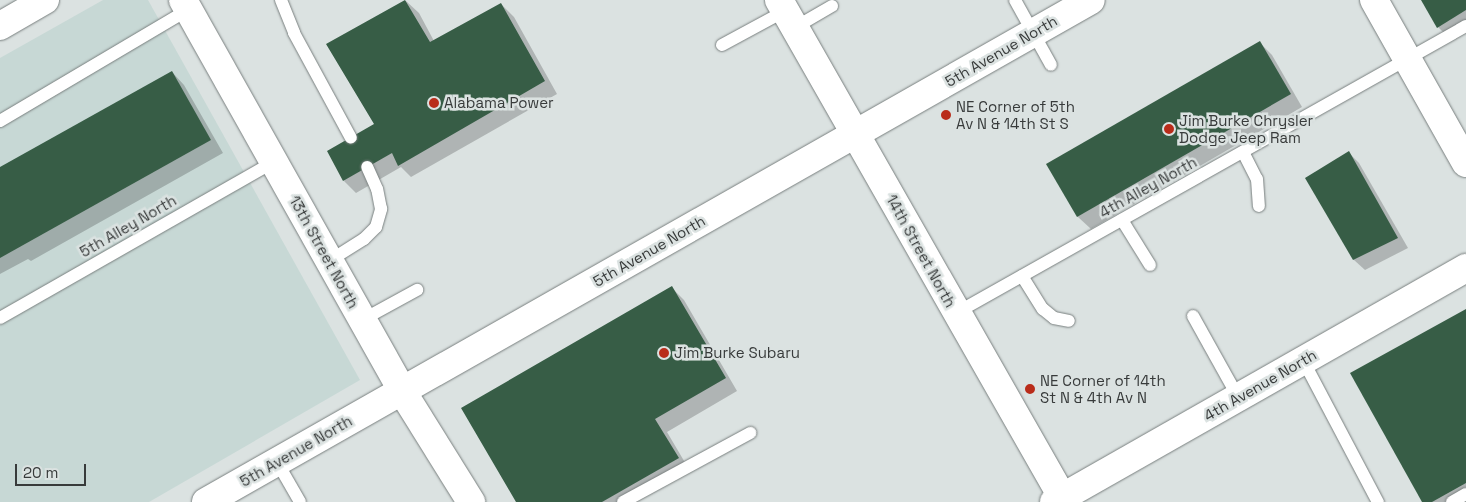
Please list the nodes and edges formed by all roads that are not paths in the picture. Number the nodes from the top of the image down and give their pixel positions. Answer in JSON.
{"nodes":[{"id":1,"x":45,"y":0,"type":"edge"},
{"id":2,"x":281,"y":0,"type":"edge"},
{"id":3,"x":1015,"y":0,"type":"edge"},
{"id":4,"x":1091,"y":0,"type":"edge"},
{"id":5,"x":1374,"y":0,"type":"edge"},
{"id":6,"x":185,"y":5,"type":"edge"},
{"id":7,"x":832,"y":6,"type":"dead end"},
{"id":8,"x":786,"y":13,"type":"edge"},
{"id":9,"x":0,"y":26,"type":"edge"},
{"id":10,"x":1466,"y":26,"type":"edge"},
{"id":11,"x":1034,"y":32,"type":"junction"},
{"id":12,"x":722,"y":45,"type":"dead end"},
{"id":13,"x":1408,"y":60,"type":"junction"},
{"id":14,"x":1051,"y":65,"type":"dead end"},
{"id":15,"x":0,"y":121,"type":"edge"},
{"id":16,"x":855,"y":134,"type":"junction"},
{"id":17,"x":352,"y":138,"type":"dead end"},
{"id":18,"x":1243,"y":152,"type":"junction"},
{"id":19,"x":273,"y":162,"type":"junction"},
{"id":20,"x":1466,"y":163,"type":"edge"},
{"id":21,"x":367,"y":167,"type":"dead end"},
{"id":22,"x":1259,"y":206,"type":"dead end"},
{"id":23,"x":1122,"y":220,"type":"junction"},
{"id":24,"x":329,"y":261,"type":"junction"},
{"id":25,"x":1150,"y":265,"type":"dead end"},
{"id":26,"x":1466,"y":268,"type":"edge"},
{"id":27,"x":1022,"y":276,"type":"junction"},
{"id":28,"x":417,"y":290,"type":"dead end"},
{"id":29,"x":956,"y":313,"type":"junction"},
{"id":30,"x":1193,"y":316,"type":"dead end"},
{"id":31,"x":0,"y":318,"type":"edge"},
{"id":32,"x":362,"y":320,"type":"junction"},
{"id":33,"x":1069,"y":321,"type":"dead end"},
{"id":34,"x":1303,"y":360,"type":"junction"},
{"id":35,"x":402,"y":391,"type":"junction"},
{"id":36,"x":1238,"y":397,"type":"junction"},
{"id":37,"x":750,"y":433,"type":"dead end"},
{"id":38,"x":277,"y":462,"type":"junction"},
{"id":39,"x":1466,"y":494,"type":"edge"},
{"id":40,"x":1061,"y":500,"type":"edge"},
{"id":41,"x":206,"y":502,"type":"edge"},
{"id":42,"x":300,"y":502,"type":"edge"},
{"id":43,"x":471,"y":502,"type":"edge"},
{"id":44,"x":623,"y":502,"type":"edge"},
{"id":45,"x":1378,"y":502,"type":"edge"},
{"id":46,"x":1452,"y":502,"type":"edge"}],
"edges":[{"from":1,"to":9,"type":"street"},
{"from":2,"to":17,"type":"lane"},
{"from":3,"to":11,"type":"lane"},
{"from":4,"to":11,"type":"street","name":"5th Avenue North"},
{"from":5,"to":13,"type":"street"},
{"from":6,"to":15,"type":"lane"},
{"from":6,"to":19,"type":"street","name":"13th Street North"},
{"from":7,"to":8,"type":"lane"},
{"from":8,"to":12,"type":"lane"},
{"from":8,"to":16,"type":"street","name":"14th Street North"},
{"from":10,"to":13,"type":"lane","name":"4th Alley North"},
{"from":11,"to":14,"type":"lane"},
{"from":11,"to":16,"type":"street","name":"5th Avenue North"},
{"from":13,"to":18,"type":"lane","name":"4th Alley North"},
{"from":13,"to":20,"type":"street"},
{"from":16,"to":29,"type":"street","name":"14th Street North"},
{"from":16,"to":35,"type":"street","name":"5th Avenue North"},
{"from":18,"to":22,"type":"lane"},
{"from":18,"to":23,"type":"lane","name":"4th Alley North"},
{"from":19,"to":24,"type":"street","name":"13th Street North"},
{"from":19,"to":31,"type":"lane","name":"5th Alley North"},
{"from":21,"to":24,"type":"lane"},
{"from":23,"to":25,"type":"lane"},
{"from":23,"to":27,"type":"lane","name":"4th Alley North"},
{"from":24,"to":32,"type":"street","name":"13th Street North"},
{"from":26,"to":34,"type":"street","name":"4th Avenue North"},
{"from":27,"to":29,"type":"lane","name":"4th Alley North"},
{"from":27,"to":33,"type":"lane"},
{"from":28,"to":32,"type":"lane"},
{"from":29,"to":40,"type":"street","name":"14th Street North"},
{"from":30,"to":36,"type":"lane"},
{"from":32,"to":35,"type":"street","name":"13th Street North"},
{"from":34,"to":36,"type":"street","name":"4th Avenue North"},
{"from":34,"to":45,"type":"lane"},
{"from":35,"to":38,"type":"street","name":"5th Avenue North"},
{"from":35,"to":43,"type":"street","name":"13th Street North"},
{"from":36,"to":40,"type":"street","name":"4th Avenue North"},
{"from":37,"to":44,"type":"lane"},
{"from":38,"to":41,"type":"street","name":"5th Avenue North"},
{"from":38,"to":42,"type":"lane"},
{"from":39,"to":46,"type":"lane"}]}
